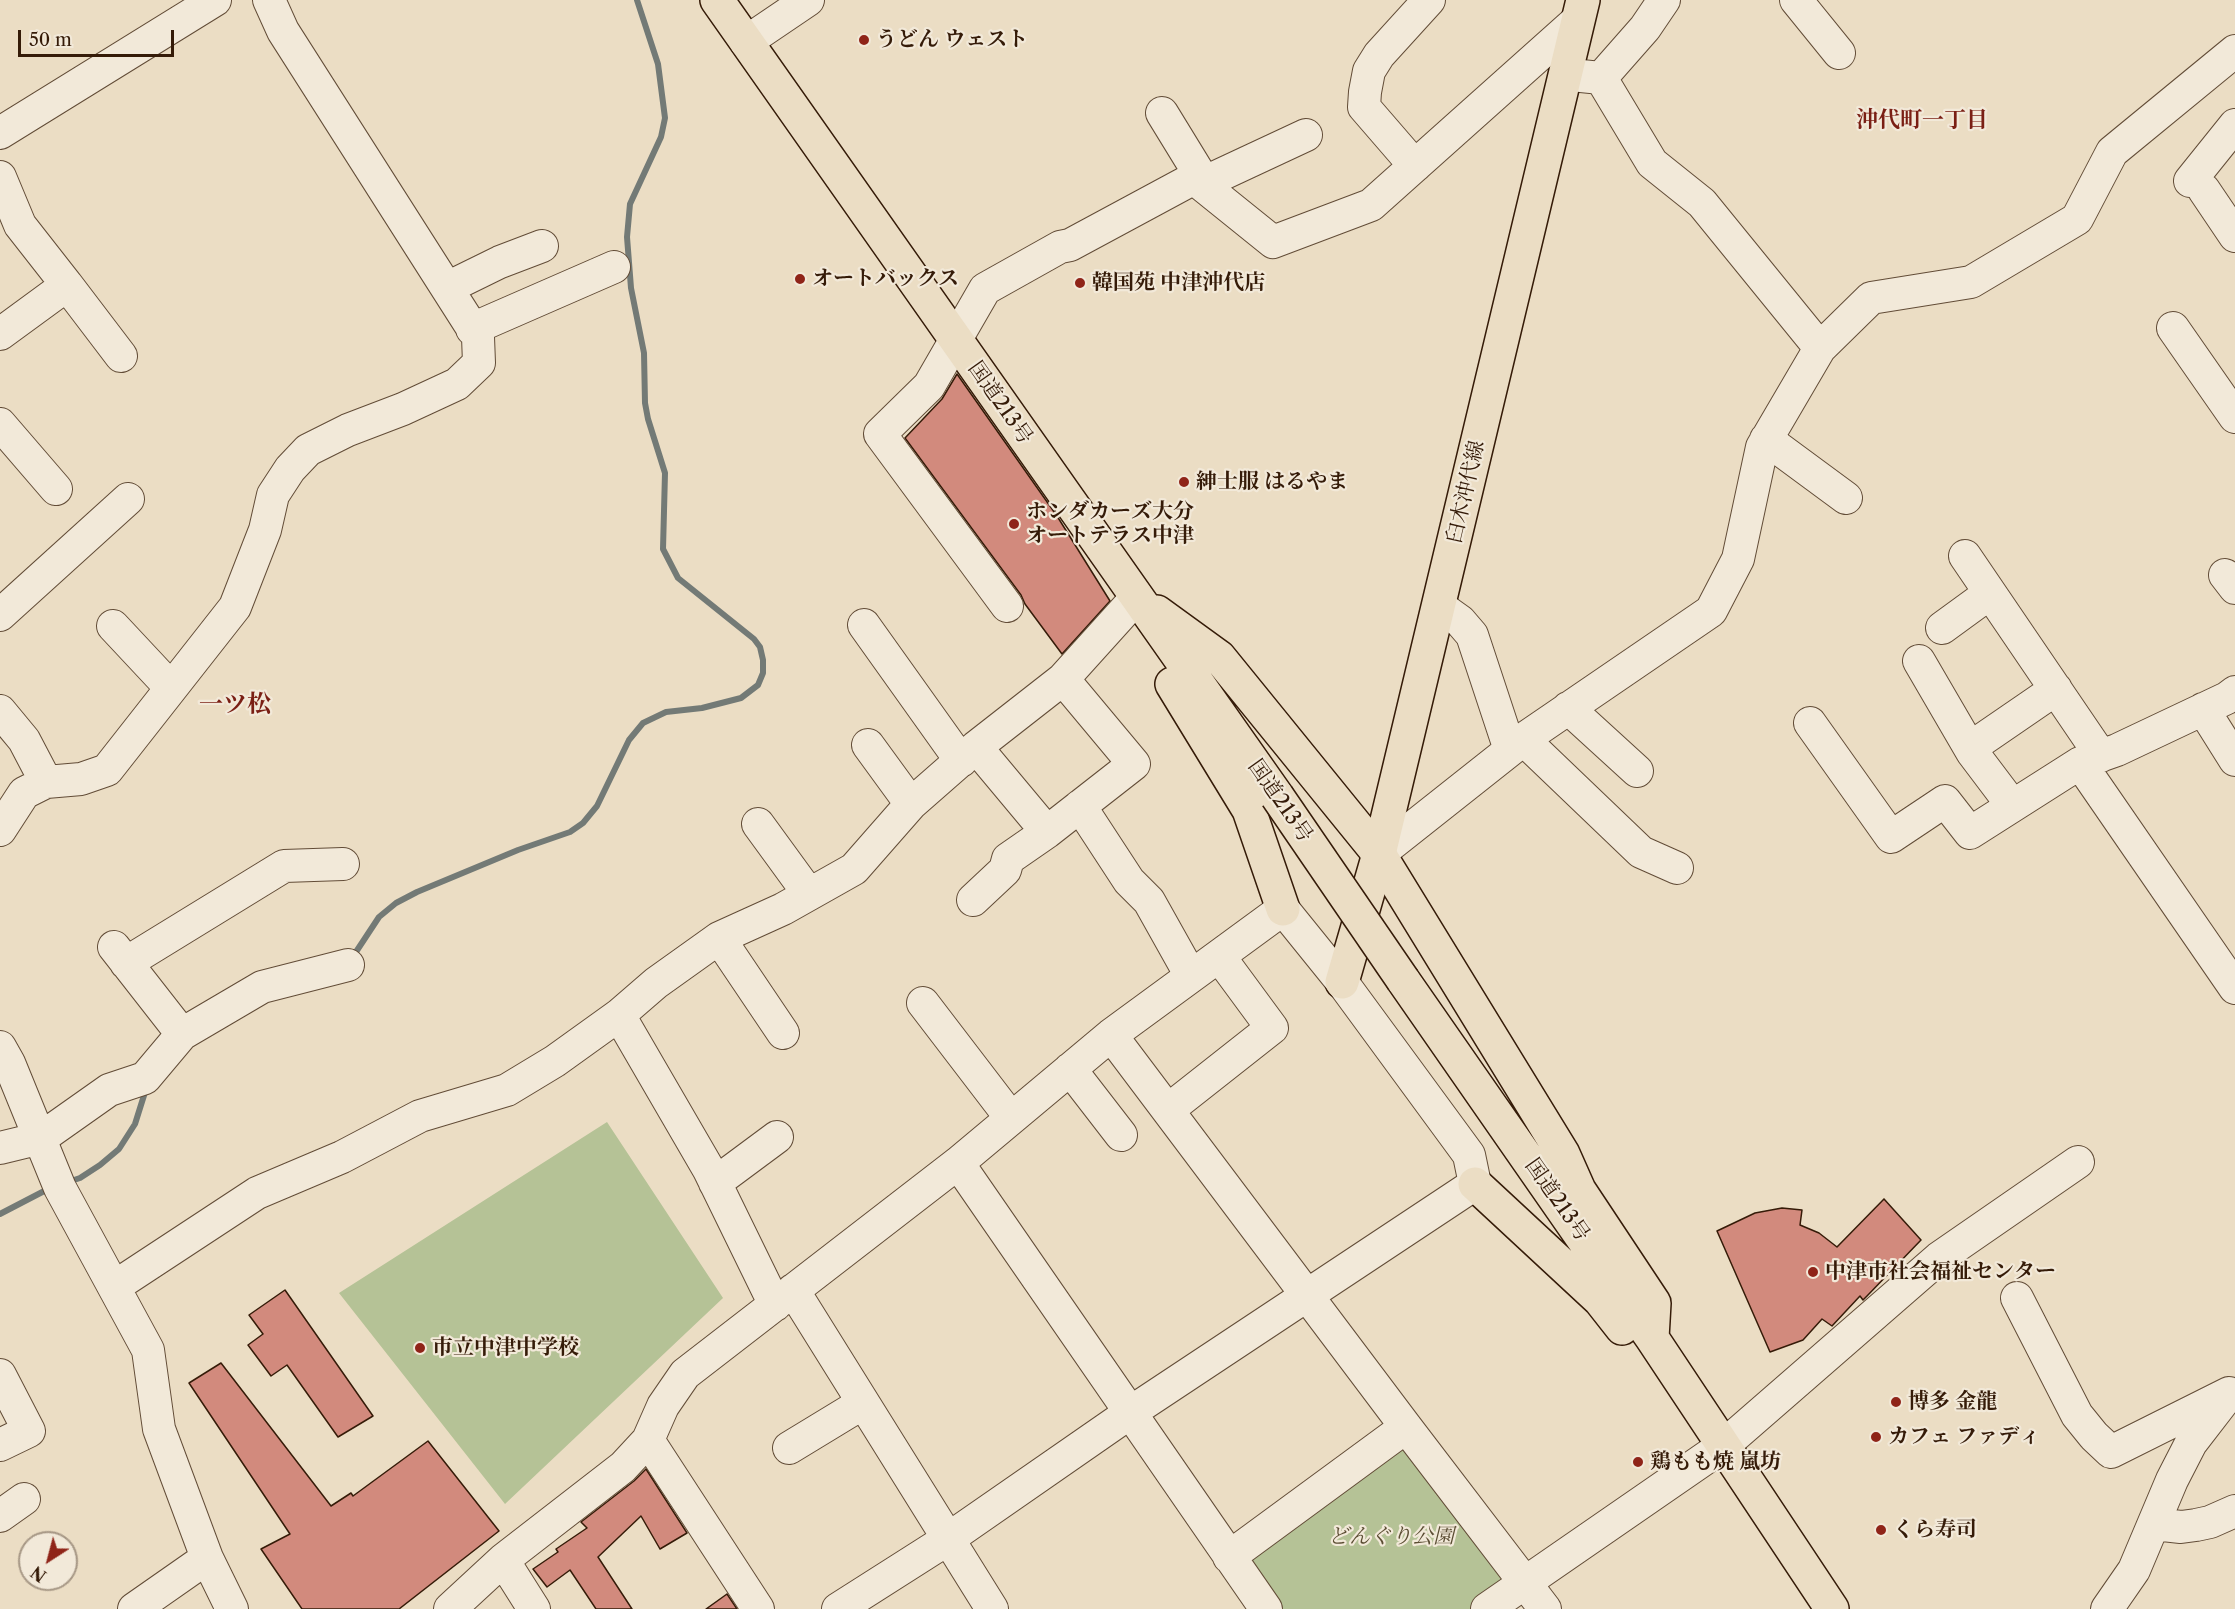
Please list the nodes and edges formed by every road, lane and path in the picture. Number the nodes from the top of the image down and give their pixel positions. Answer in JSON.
{"nodes":[{"id":1,"x":215,"y":0,"type":"edge"},
{"id":2,"x":268,"y":0,"type":"edge"},
{"id":3,"x":717,"y":0,"type":"edge"},
{"id":4,"x":808,"y":0,"type":"edge"},
{"id":5,"x":1429,"y":0,"type":"edge"},
{"id":6,"x":1664,"y":0,"type":"edge"},
{"id":7,"x":1796,"y":0,"type":"edge"},
{"id":8,"x":1580,"y":10,"type":"edge"},
{"id":9,"x":746,"y":42,"type":"junction"},
{"id":10,"x":2235,"y":51,"type":"edge"},
{"id":11,"x":1839,"y":53,"type":"dead end"},
{"id":12,"x":1565,"y":74,"type":"junction"},
{"id":13,"x":1601,"y":78,"type":"junction"},
{"id":14,"x":1162,"y":113,"type":"dead end"},
{"id":15,"x":2235,"y":124,"type":"edge"},
{"id":16,"x":0,"y":133,"type":"edge"},
{"id":17,"x":1306,"y":135,"type":"dead end"},
{"id":18,"x":1415,"y":166,"type":"junction"},
{"id":19,"x":0,"y":177,"type":"edge"},
{"id":20,"x":1201,"y":180,"type":"junction"},
{"id":21,"x":2235,"y":236,"type":"edge"},
{"id":22,"x":542,"y":246,"type":"dead end"},
{"id":23,"x":614,"y":267,"type":"dead end"},
{"id":24,"x":67,"y":285,"type":"junction"},
{"id":25,"x":447,"y":288,"type":"junction"},
{"id":26,"x":2173,"y":328,"type":"dead end"},
{"id":27,"x":472,"y":329,"type":"junction"},
{"id":28,"x":0,"y":334,"type":"edge"},
{"id":29,"x":955,"y":339,"type":"junction"},
{"id":30,"x":1821,"y":348,"type":"junction"},
{"id":31,"x":121,"y":356,"type":"dead end"},
{"id":32,"x":2235,"y":417,"type":"edge"},
{"id":33,"x":0,"y":424,"type":"edge"},
{"id":34,"x":1766,"y":439,"type":"junction"},
{"id":35,"x":56,"y":489,"type":"dead end"},
{"id":36,"x":1846,"y":498,"type":"dead end"},
{"id":37,"x":128,"y":499,"type":"dead end"},
{"id":38,"x":1965,"y":555,"type":"dead end"},
{"id":39,"x":1990,"y":593,"type":"junction"},
{"id":40,"x":1137,"y":597,"type":"junction"},
{"id":41,"x":1007,"y":606,"type":"dead end"},
{"id":42,"x":1439,"y":606,"type":"junction"},
{"id":43,"x":0,"y":615,"type":"edge"},
{"id":44,"x":864,"y":625,"type":"dead end"},
{"id":45,"x":113,"y":626,"type":"dead end"},
{"id":46,"x":1942,"y":628,"type":"dead end"},
{"id":47,"x":1919,"y":661,"type":"dead end"},
{"id":48,"x":1063,"y":679,"type":"junction"},
{"id":49,"x":171,"y":688,"type":"junction"},
{"id":50,"x":2056,"y":689,"type":"junction"},
{"id":51,"x":2225,"y":702,"type":"edge"},
{"id":52,"x":1568,"y":708,"type":"junction"},
{"id":53,"x":0,"y":711,"type":"edge"},
{"id":54,"x":1810,"y":723,"type":"dead end"},
{"id":55,"x":868,"y":745,"type":"dead end"},
{"id":56,"x":1516,"y":745,"type":"junction"},
{"id":57,"x":1970,"y":748,"type":"junction"},
{"id":58,"x":968,"y":754,"type":"junction"},
{"id":59,"x":2091,"y":759,"type":"junction"},
{"id":60,"x":2235,"y":760,"type":"edge"},
{"id":61,"x":1637,"y":771,"type":"dead end"},
{"id":62,"x":46,"y":782,"type":"junction"},
{"id":63,"x":911,"y":804,"type":"junction"},
{"id":64,"x":1080,"y":806,"type":"junction"},
{"id":65,"x":2012,"y":806,"type":"junction"},
{"id":66,"x":758,"y":824,"type":"dead end"},
{"id":67,"x":0,"y":830,"type":"edge"},
{"id":68,"x":1047,"y":832,"type":"junction"},
{"id":69,"x":1379,"y":854,"type":"junction"},
{"id":70,"x":343,"y":864,"type":"dead end"},
{"id":71,"x":1677,"y":868,"type":"dead end"},
{"id":72,"x":809,"y":894,"type":"junction"},
{"id":73,"x":973,"y":900,"type":"dead end"},
{"id":74,"x":1283,"y":909,"type":"junction"},
{"id":75,"x":718,"y":938,"type":"junction"},
{"id":76,"x":1219,"y":956,"type":"junction"},
{"id":77,"x":348,"y":965,"type":"dead end"},
{"id":78,"x":1191,"y":976,"type":"junction"},
{"id":79,"x":1342,"y":982,"type":"junction"},
{"id":80,"x":2235,"y":988,"type":"edge"},
{"id":81,"x":922,"y":1003,"type":"dead end"},
{"id":82,"x":619,"y":1015,"type":"junction"},
{"id":83,"x":783,"y":1033,"type":"dead end"},
{"id":84,"x":182,"y":1034,"type":"junction"},
{"id":85,"x":1112,"y":1035,"type":"junction"},
{"id":86,"x":0,"y":1047,"type":"edge"},
{"id":87,"x":1070,"y":1070,"type":"junction"},
{"id":88,"x":1168,"y":1110,"type":"junction"},
{"id":89,"x":1011,"y":1118,"type":"junction"},
{"id":90,"x":1121,"y":1135,"type":"dead end"},
{"id":91,"x":777,"y":1137,"type":"dead end"},
{"id":92,"x":41,"y":1138,"type":"junction"},
{"id":93,"x":0,"y":1148,"type":"edge"},
{"id":94,"x":2078,"y":1162,"type":"dead end"},
{"id":95,"x":958,"y":1163,"type":"junction"},
{"id":96,"x":715,"y":1183,"type":"junction"},
{"id":97,"x":1475,"y":1184,"type":"junction"},
{"id":98,"x":114,"y":1287,"type":"junction"},
{"id":99,"x":1306,"y":1296,"type":"junction"},
{"id":100,"x":784,"y":1297,"type":"junction"},
{"id":101,"x":2017,"y":1298,"type":"dead end"},
{"id":102,"x":1652,"y":1338,"type":"junction"},
{"id":103,"x":0,"y":1376,"type":"edge"},
{"id":104,"x":2232,"y":1391,"type":"edge"},
{"id":105,"x":863,"y":1403,"type":"junction"},
{"id":106,"x":1131,"y":1412,"type":"junction"},
{"id":107,"x":1406,"y":1427,"type":"junction"},
{"id":108,"x":648,"y":1440,"type":"junction"},
{"id":109,"x":0,"y":1445,"type":"edge"},
{"id":110,"x":1723,"y":1446,"type":"junction"},
{"id":111,"x":789,"y":1448,"type":"dead end"},
{"id":112,"x":2235,"y":1511,"type":"edge"},
{"id":113,"x":2154,"y":1524,"type":"junction"},
{"id":114,"x":948,"y":1539,"type":"junction"},
{"id":115,"x":1229,"y":1557,"type":"junction"},
{"id":116,"x":207,"y":1558,"type":"junction"},
{"id":117,"x":503,"y":1560,"type":"junction"},
{"id":118,"x":1524,"y":1582,"type":"junction"},
{"id":119,"x":134,"y":1609,"type":"edge"},
{"id":120,"x":232,"y":1609,"type":"edge"},
{"id":121,"x":450,"y":1609,"type":"edge"},
{"id":122,"x":534,"y":1609,"type":"edge"},
{"id":123,"x":758,"y":1609,"type":"edge"},
{"id":124,"x":838,"y":1609,"type":"edge"},
{"id":125,"x":992,"y":1609,"type":"edge"},
{"id":126,"x":1266,"y":1609,"type":"edge"},
{"id":127,"x":1487,"y":1609,"type":"edge"},
{"id":128,"x":1545,"y":1609,"type":"edge"},
{"id":129,"x":1832,"y":1609,"type":"edge"},
{"id":130,"x":2107,"y":1609,"type":"edge"}],
"edges":[{"from":1,"to":16,"type":"street"},
{"from":2,"to":25,"type":"street"},
{"from":3,"to":9,"type":"main road","name":"国道213号"},
{"from":4,"to":9,"type":"street"},
{"from":5,"to":18,"type":"street"},
{"from":6,"to":13,"type":"street"},
{"from":7,"to":11,"type":"street"},
{"from":8,"to":12,"type":"main road","name":"臼木沖代線"},
{"from":8,"to":18,"type":"street"},
{"from":9,"to":29,"type":"main road","name":"国道213号"},
{"from":10,"to":30,"type":"street"},
{"from":12,"to":13,"type":"street"},
{"from":12,"to":42,"type":"main road","name":"臼木沖代線"},
{"from":13,"to":30,"type":"street"},
{"from":14,"to":20,"type":"street"},
{"from":15,"to":21,"type":"street"},
{"from":17,"to":20,"type":"street"},
{"from":18,"to":20,"type":"street"},
{"from":19,"to":24,"type":"street"},
{"from":20,"to":29,"type":"street"},
{"from":22,"to":25,"type":"street"},
{"from":23,"to":27,"type":"street"},
{"from":24,"to":28,"type":"street"},
{"from":24,"to":31,"type":"street"},
{"from":25,"to":27,"type":"street"},
{"from":26,"to":32,"type":"street"},
{"from":27,"to":49,"type":"street"},
{"from":29,"to":40,"type":"main road","name":"国道213号"},
{"from":29,"to":41,"type":"street"},
{"from":30,"to":34,"type":"street"},
{"from":33,"to":35,"type":"street"},
{"from":34,"to":36,"type":"street"},
{"from":34,"to":52,"type":"street"},
{"from":37,"to":43,"type":"street"},
{"from":38,"to":39,"type":"street"},
{"from":39,"to":46,"type":"street"},
{"from":39,"to":50,"type":"street"},
{"from":40,"to":48,"type":"street"},
{"from":40,"to":69,"type":"main road"},
{"from":40,"to":74,"type":"main road"},
{"from":40,"to":102,"type":"main road","name":"国道213号","bridge":true},
{"from":42,"to":56,"type":"street"},
{"from":42,"to":69,"type":"main road","name":"臼木沖代線"},
{"from":44,"to":58,"type":"street"},
{"from":45,"to":49,"type":"street"},
{"from":47,"to":57,"type":"street"},
{"from":48,"to":58,"type":"street"},
{"from":48,"to":64,"type":"street"},
{"from":49,"to":62,"type":"street"},
{"from":50,"to":57,"type":"street"},
{"from":50,"to":59,"type":"street"},
{"from":51,"to":59,"type":"street"},
{"from":51,"to":60,"type":"street"},
{"from":52,"to":56,"type":"street"},
{"from":52,"to":61,"type":"street"},
{"from":53,"to":62,"type":"street"},
{"from":54,"to":65,"type":"street"},
{"from":55,"to":63,"type":"street"},
{"from":56,"to":69,"type":"street"},
{"from":56,"to":71,"type":"street"},
{"from":57,"to":65,"type":"street"},
{"from":58,"to":63,"type":"street"},
{"from":58,"to":68,"type":"street"},
{"from":59,"to":65,"type":"street"},
{"from":59,"to":80,"type":"street"},
{"from":62,"to":67,"type":"street"},
{"from":63,"to":72,"type":"street"},
{"from":64,"to":68,"type":"street"},
{"from":64,"to":78,"type":"street"},
{"from":66,"to":72,"type":"street"},
{"from":68,"to":73,"type":"street"},
{"from":69,"to":79,"type":"main road","name":"臼木沖代線"},
{"from":69,"to":102,"type":"main road"},
{"from":70,"to":84,"type":"street"},
{"from":72,"to":75,"type":"street"},
{"from":74,"to":76,"type":"street"},
{"from":74,"to":79,"type":"street"},
{"from":75,"to":82,"type":"street"},
{"from":75,"to":83,"type":"street"},
{"from":76,"to":78,"type":"street"},
{"from":76,"to":88,"type":"street"},
{"from":77,"to":84,"type":"street"},
{"from":78,"to":85,"type":"street"},
{"from":79,"to":97,"type":"street"},
{"from":81,"to":89,"type":"street"},
{"from":82,"to":96,"type":"street"},
{"from":82,"to":98,"type":"street"},
{"from":84,"to":92,"type":"street"},
{"from":85,"to":87,"type":"street"},
{"from":85,"to":88,"type":"street"},
{"from":86,"to":92,"type":"street"},
{"from":87,"to":89,"type":"street"},
{"from":87,"to":90,"type":"street"},
{"from":88,"to":99,"type":"street"},
{"from":89,"to":95,"type":"street"},
{"from":91,"to":96,"type":"street"},
{"from":92,"to":93,"type":"street"},
{"from":92,"to":98,"type":"street"},
{"from":94,"to":110,"type":"street"},
{"from":95,"to":100,"type":"street"},
{"from":95,"to":106,"type":"street"},
{"from":96,"to":100,"type":"street"},
{"from":97,"to":99,"type":"street"},
{"from":97,"to":110,"type":"main road"},
{"from":98,"to":116,"type":"street"},
{"from":99,"to":106,"type":"street"},
{"from":99,"to":107,"type":"street"},
{"from":100,"to":105,"type":"street"},
{"from":100,"to":108,"type":"street"},
{"from":101,"to":104,"type":"street"},
{"from":102,"to":110,"type":"main road","name":"国道213号"},
{"from":103,"to":109,"type":"street"},
{"from":104,"to":113,"type":"street"},
{"from":105,"to":111,"type":"street"},
{"from":105,"to":114,"type":"street"},
{"from":106,"to":114,"type":"street"},
{"from":106,"to":115,"type":"street"},
{"from":107,"to":115,"type":"street"},
{"from":107,"to":118,"type":"street"},
{"from":108,"to":117,"type":"street"},
{"from":108,"to":123,"type":"street"},
{"from":110,"to":118,"type":"street"},
{"from":110,"to":129,"type":"main road","name":"国道213号"},
{"from":112,"to":113,"type":"street"},
{"from":113,"to":130,"type":"street"},
{"from":114,"to":124,"type":"street"},
{"from":114,"to":125,"type":"street"},
{"from":115,"to":126,"type":"street"},
{"from":116,"to":119,"type":"street"},
{"from":116,"to":120,"type":"street"},
{"from":117,"to":121,"type":"street"},
{"from":117,"to":122,"type":"street"},
{"from":118,"to":127,"type":"street"},
{"from":118,"to":128,"type":"street"}]}
